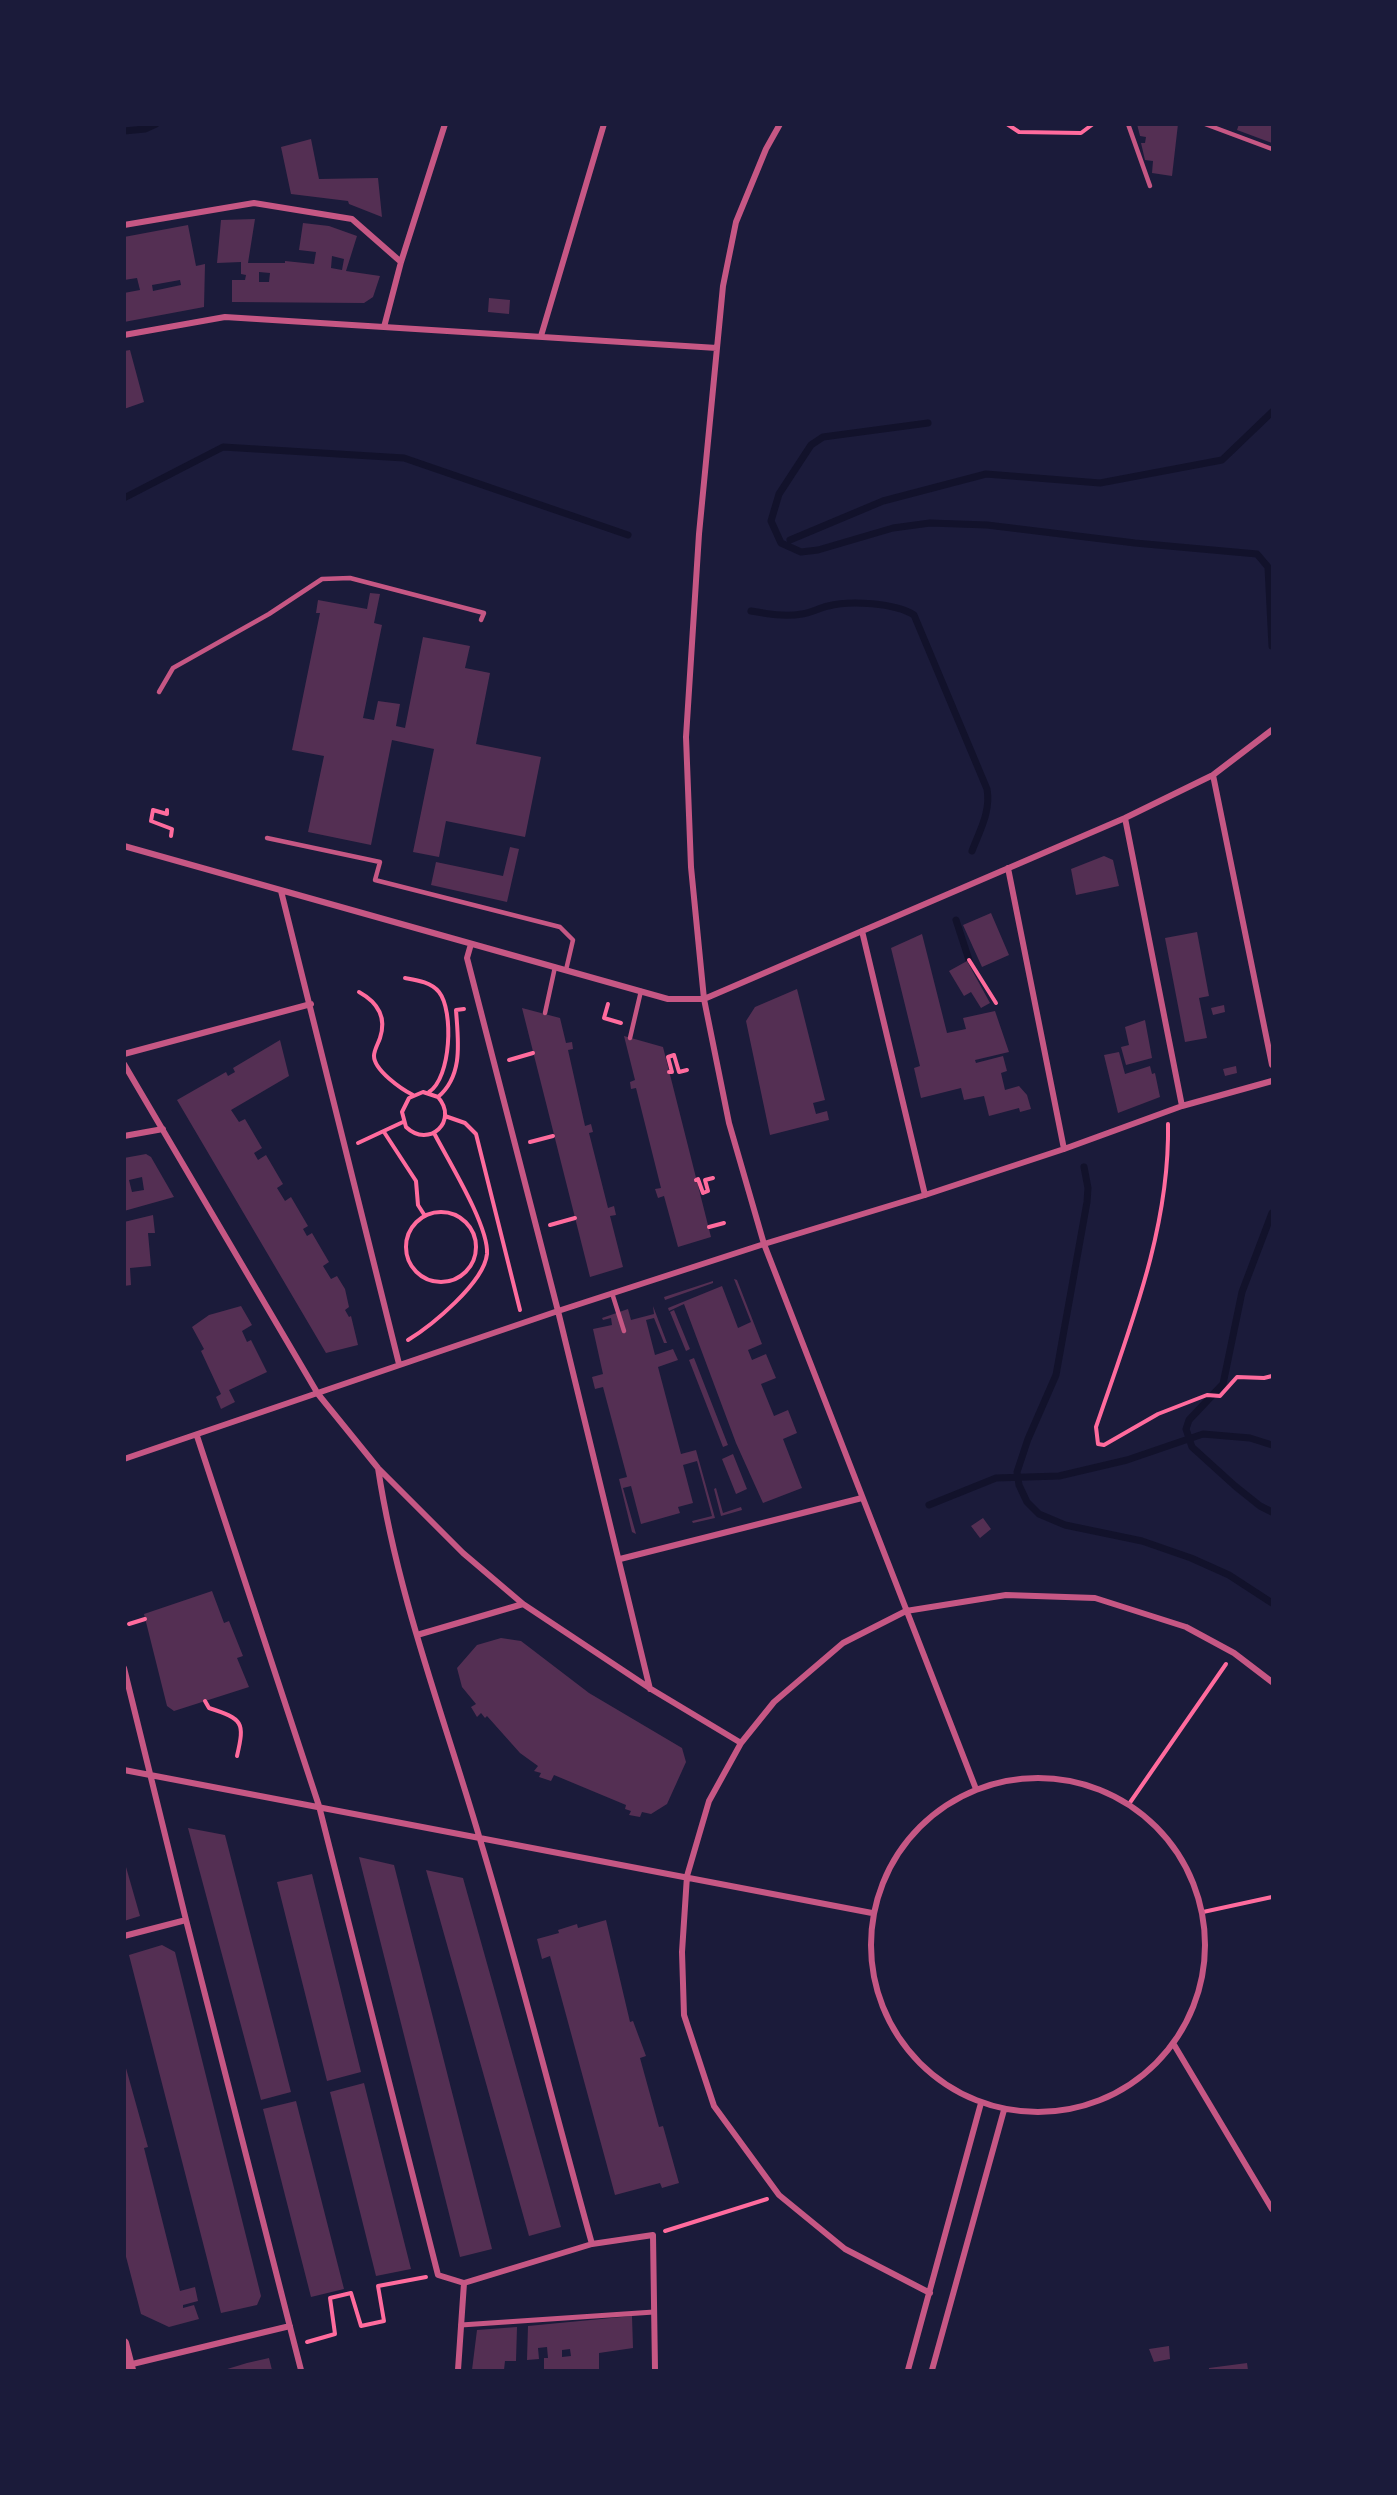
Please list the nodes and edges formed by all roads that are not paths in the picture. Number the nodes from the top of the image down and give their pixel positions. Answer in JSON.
{"nodes":[{"id":1,"x":446,"y":124,"type":"edge"},
{"id":2,"x":604,"y":124,"type":"edge"},
{"id":3,"x":780,"y":124,"type":"edge"},
{"id":4,"x":1128,"y":124,"type":"edge"},
{"id":5,"x":1205,"y":124,"type":"edge"},
{"id":6,"x":1272,"y":149,"type":"edge"},
{"id":7,"x":1150,"y":186,"type":"dead end"},
{"id":8,"x":124,"y":225,"type":"edge"},
{"id":9,"x":401,"y":262,"type":"junction"},
{"id":10,"x":384,"y":327,"type":"junction"},
{"id":11,"x":124,"y":335,"type":"edge"},
{"id":12,"x":541,"y":336,"type":"junction"},
{"id":13,"x":717,"y":348,"type":"junction"},
{"id":14,"x":482,"y":620,"type":"dead end"},
{"id":15,"x":159,"y":692,"type":"dead end"},
{"id":16,"x":1272,"y":729,"type":"edge"},
{"id":17,"x":1214,"y":775,"type":"junction"},
{"id":18,"x":1125,"y":818,"type":"junction"},
{"id":19,"x":267,"y":838,"type":"dead end"},
{"id":20,"x":124,"y":846,"type":"edge"},
{"id":21,"x":1008,"y":868,"type":"junction"},
{"id":22,"x":281,"y":891,"type":"junction"},
{"id":23,"x":862,"y":931,"type":"junction"},
{"id":24,"x":471,"y":944,"type":"junction"},
{"id":25,"x":555,"y":967,"type":"junction"},
{"id":26,"x":566,"y":970,"type":"junction"},
{"id":27,"x":641,"y":991,"type":"junction"},
{"id":28,"x":704,"y":999,"type":"junction"},
{"id":29,"x":311,"y":1004,"type":"junction"},
{"id":30,"x":544,"y":1013,"type":"dead end"},
{"id":31,"x":630,"y":1038,"type":"dead end"},
{"id":32,"x":124,"y":1054,"type":"edge"},
{"id":33,"x":124,"y":1064,"type":"edge"},
{"id":34,"x":1272,"y":1065,"type":"edge"},
{"id":35,"x":1272,"y":1081,"type":"edge"},
{"id":36,"x":1182,"y":1106,"type":"junction"},
{"id":37,"x":163,"y":1129,"type":"junction"},
{"id":38,"x":124,"y":1136,"type":"edge"},
{"id":39,"x":1064,"y":1149,"type":"junction"},
{"id":40,"x":925,"y":1195,"type":"junction"},
{"id":41,"x":764,"y":1244,"type":"junction"},
{"id":42,"x":612,"y":1293,"type":"junction"},
{"id":43,"x":558,"y":1311,"type":"junction"},
{"id":44,"x":624,"y":1331,"type":"dead end"},
{"id":45,"x":399,"y":1364,"type":"junction"},
{"id":46,"x":318,"y":1394,"type":"junction"},
{"id":47,"x":196,"y":1436,"type":"junction"},
{"id":48,"x":124,"y":1459,"type":"edge"},
{"id":49,"x":378,"y":1468,"type":"junction"},
{"id":50,"x":862,"y":1498,"type":"junction"},
{"id":51,"x":620,"y":1559,"type":"junction"},
{"id":52,"x":523,"y":1604,"type":"junction"},
{"id":53,"x":906,"y":1611,"type":"junction"},
{"id":54,"x":417,"y":1635,"type":"junction"},
{"id":55,"x":124,"y":1668,"type":"edge"},
{"id":56,"x":1272,"y":1682,"type":"edge"},
{"id":57,"x":651,"y":1689,"type":"junction"},
{"id":58,"x":741,"y":1743,"type":"junction"},
{"id":59,"x":124,"y":1770,"type":"edge"},
{"id":60,"x":150,"y":1775,"type":"junction"},
{"id":61,"x":976,"y":1789,"type":"junction"},
{"id":62,"x":318,"y":1806,"type":"junction"},
{"id":63,"x":480,"y":1837,"type":"junction"},
{"id":64,"x":687,"y":1876,"type":"junction"},
{"id":65,"x":872,"y":1913,"type":"junction"},
{"id":66,"x":186,"y":1920,"type":"junction"},
{"id":67,"x":124,"y":1936,"type":"edge"},
{"id":68,"x":1173,"y":2043,"type":"junction"},
{"id":69,"x":981,"y":2103,"type":"junction"},
{"id":70,"x":1004,"y":2110,"type":"junction"},
{"id":71,"x":1271,"y":2204,"type":"edge"},
{"id":72,"x":592,"y":2244,"type":"junction"},
{"id":73,"x":464,"y":2283,"type":"junction"},
{"id":74,"x":930,"y":2293,"type":"junction"},
{"id":75,"x":654,"y":2312,"type":"junction"},
{"id":76,"x":461,"y":2325,"type":"junction"},
{"id":77,"x":290,"y":2326,"type":"junction"},
{"id":78,"x":124,"y":2343,"type":"edge"},
{"id":79,"x":129,"y":2367,"type":"edge"},
{"id":80,"x":301,"y":2370,"type":"edge"},
{"id":81,"x":458,"y":2370,"type":"edge"},
{"id":82,"x":655,"y":2370,"type":"edge"},
{"id":83,"x":908,"y":2370,"type":"edge"},
{"id":84,"x":932,"y":2370,"type":"edge"}],
"edges":[{"from":1,"to":9,"type":"street"},
{"from":2,"to":12,"type":"street"},
{"from":3,"to":13,"type":"street"},
{"from":4,"to":7,"type":"lane"},
{"from":5,"to":6,"type":"lane"},
{"from":8,"to":9,"type":"street"},
{"from":9,"to":10,"type":"street"},
{"from":10,"to":11,"type":"street"},
{"from":10,"to":12,"type":"street"},
{"from":12,"to":13,"type":"street"},
{"from":13,"to":28,"type":"street"},
{"from":14,"to":15,"type":"lane"},
{"from":16,"to":17,"type":"street"},
{"from":17,"to":18,"type":"street"},
{"from":17,"to":34,"type":"street"},
{"from":18,"to":21,"type":"street"},
{"from":18,"to":36,"type":"street"},
{"from":19,"to":26,"type":"lane"},
{"from":20,"to":22,"type":"street"},
{"from":21,"to":23,"type":"street"},
{"from":21,"to":39,"type":"street"},
{"from":22,"to":24,"type":"street"},
{"from":22,"to":29,"type":"street"},
{"from":23,"to":28,"type":"street"},
{"from":23,"to":40,"type":"street"},
{"from":24,"to":25,"type":"street"},
{"from":24,"to":43,"type":"street"},
{"from":25,"to":26,"type":"street"},
{"from":25,"to":30,"type":"lane"},
{"from":26,"to":27,"type":"street"},
{"from":27,"to":28,"type":"street"},
{"from":27,"to":31,"type":"lane"},
{"from":28,"to":41,"type":"street"},
{"from":29,"to":32,"type":"street"},
{"from":29,"to":45,"type":"street"},
{"from":33,"to":37,"type":"street"},
{"from":35,"to":36,"type":"street"},
{"from":36,"to":39,"type":"street"},
{"from":37,"to":38,"type":"street"},
{"from":37,"to":46,"type":"street"},
{"from":39,"to":40,"type":"street"},
{"from":40,"to":41,"type":"street"},
{"from":41,"to":42,"type":"street"},
{"from":41,"to":50,"type":"street"},
{"from":42,"to":43,"type":"street"},
{"from":42,"to":44,"type":"lane"},
{"from":43,"to":45,"type":"street"},
{"from":43,"to":51,"type":"street"},
{"from":45,"to":46,"type":"street"},
{"from":46,"to":47,"type":"street"},
{"from":46,"to":49,"type":"street"},
{"from":47,"to":48,"type":"street"},
{"from":47,"to":62,"type":"street"},
{"from":49,"to":52,"type":"street"},
{"from":49,"to":54,"type":"street"},
{"from":50,"to":51,"type":"street"},
{"from":50,"to":53,"type":"street"},
{"from":51,"to":57,"type":"street"},
{"from":52,"to":54,"type":"street"},
{"from":52,"to":57,"type":"street"},
{"from":53,"to":56,"type":"street"},
{"from":53,"to":58,"type":"street"},
{"from":53,"to":61,"type":"street"},
{"from":54,"to":63,"type":"street"},
{"from":55,"to":60,"type":"street"},
{"from":57,"to":58,"type":"street"},
{"from":58,"to":64,"type":"street"},
{"from":59,"to":60,"type":"street"},
{"from":60,"to":62,"type":"street"},
{"from":60,"to":66,"type":"street"},
{"from":61,"to":65,"type":"street"},
{"from":61,"to":68,"type":"street"},
{"from":62,"to":63,"type":"street"},
{"from":62,"to":73,"type":"street"},
{"from":63,"to":64,"type":"street"},
{"from":63,"to":72,"type":"street"},
{"from":64,"to":65,"type":"street"},
{"from":64,"to":74,"type":"street"},
{"from":65,"to":69,"type":"street"},
{"from":66,"to":67,"type":"street"},
{"from":66,"to":77,"type":"street"},
{"from":68,"to":70,"type":"street"},
{"from":68,"to":71,"type":"street"},
{"from":69,"to":70,"type":"street"},
{"from":69,"to":74,"type":"street"},
{"from":70,"to":84,"type":"street"},
{"from":72,"to":73,"type":"street"},
{"from":72,"to":75,"type":"street"},
{"from":73,"to":76,"type":"street"},
{"from":74,"to":83,"type":"street"},
{"from":75,"to":76,"type":"street"},
{"from":75,"to":82,"type":"street"},
{"from":76,"to":81,"type":"street"},
{"from":77,"to":79,"type":"street"},
{"from":77,"to":80,"type":"street"},
{"from":78,"to":79,"type":"street"}]}
